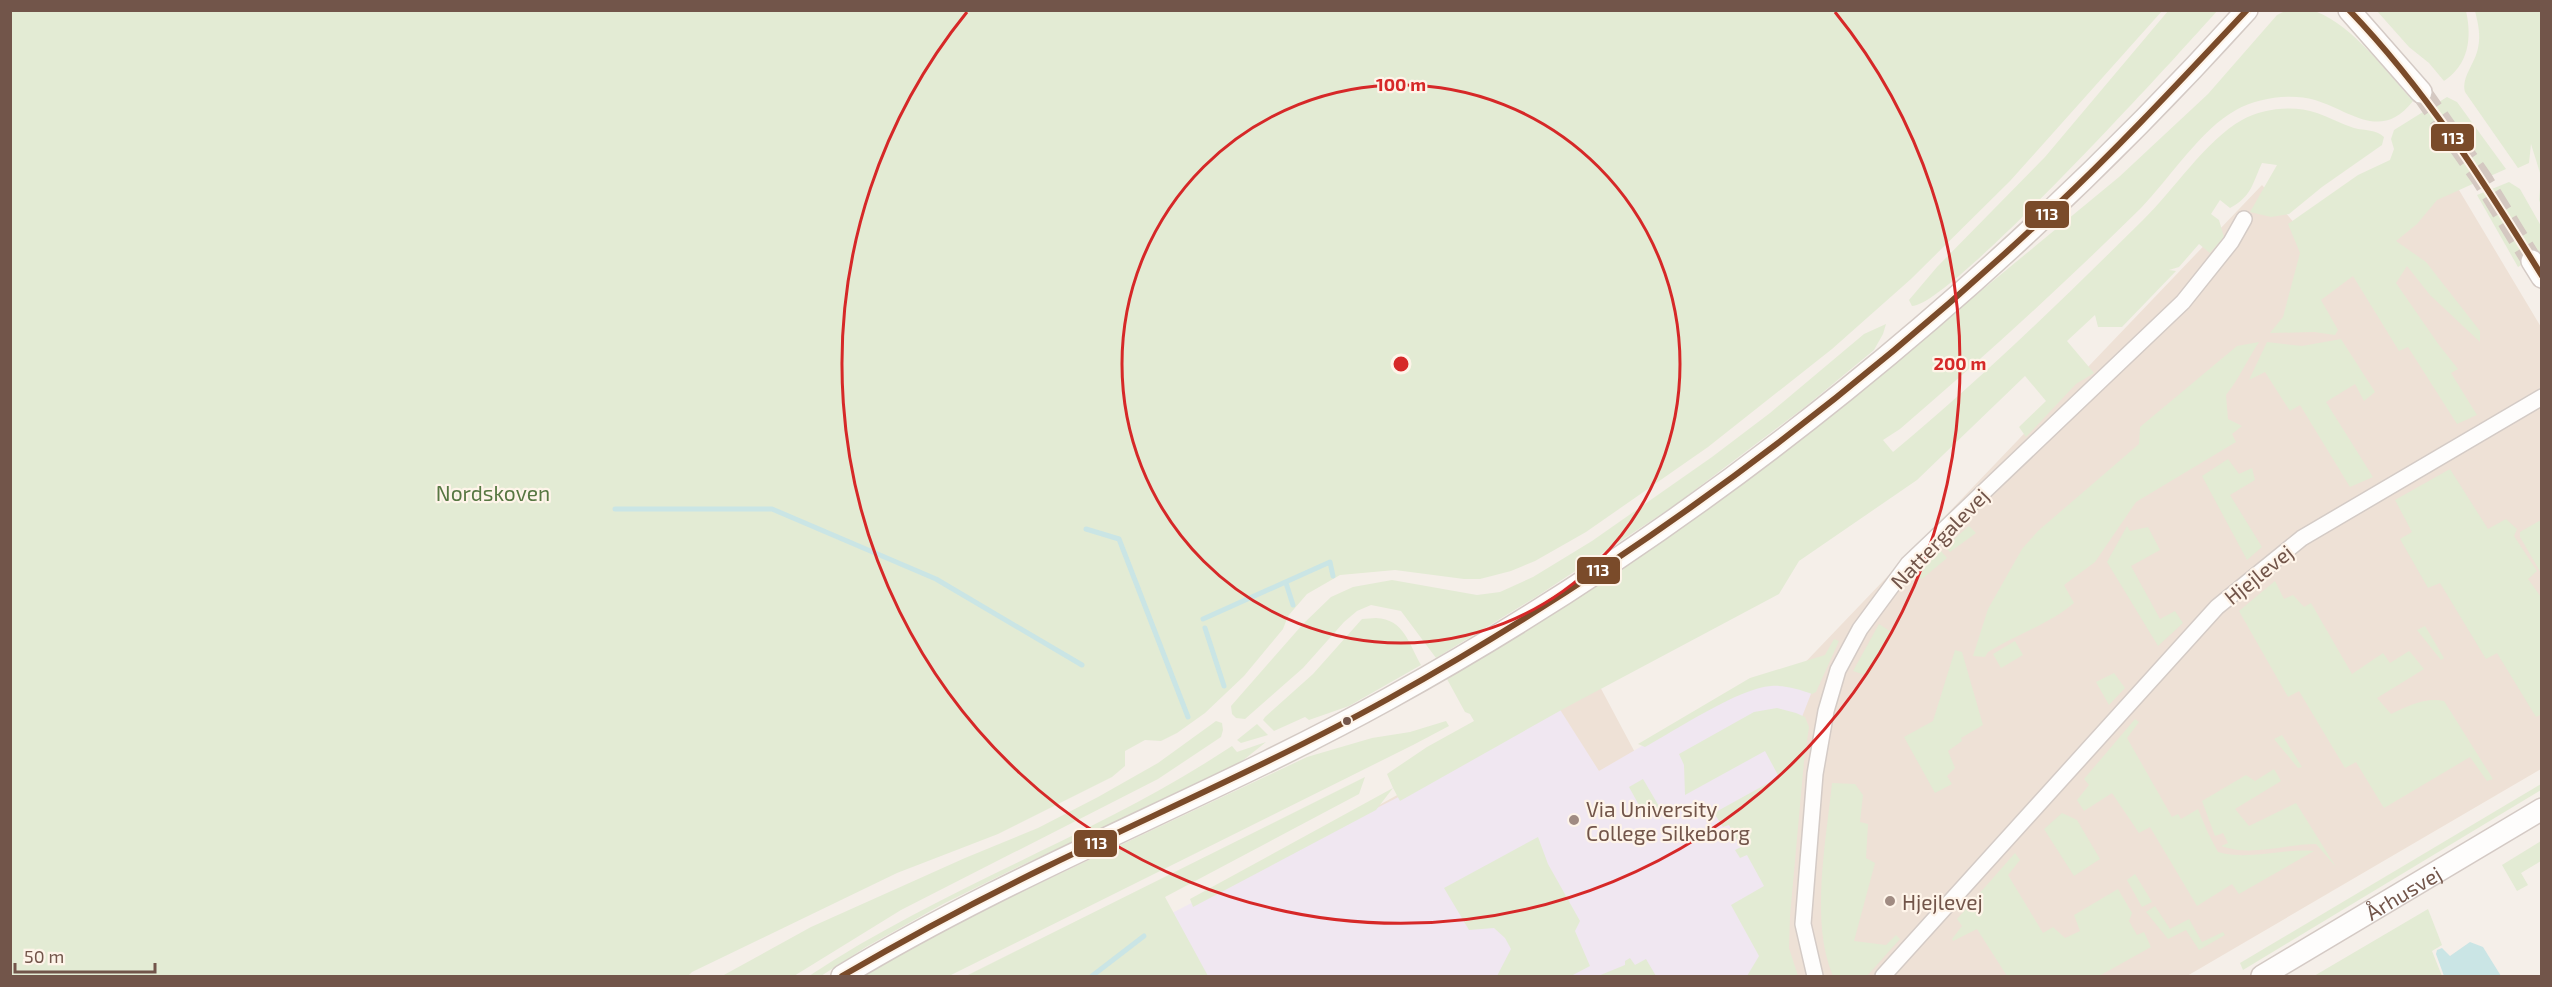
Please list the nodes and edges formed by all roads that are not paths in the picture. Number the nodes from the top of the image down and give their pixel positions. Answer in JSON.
{"nodes":[{"id":1,"x":2247,"y":10,"type":"edge"},
{"id":2,"x":2349,"y":10,"type":"edge"},
{"id":3,"x":2421,"y":92,"type":"tunnel mouth"},
{"id":4,"x":2244,"y":219,"type":"dead end"},
{"id":5,"x":2541,"y":396,"type":"edge"},
{"id":6,"x":2541,"y":809,"type":"edge"},
{"id":7,"x":842,"y":976,"type":"edge"},
{"id":8,"x":1815,"y":976,"type":"edge"},
{"id":9,"x":1883,"y":976,"type":"edge"},
{"id":10,"x":2262,"y":976,"type":"edge"}],
"edges":[{"from":1,"to":7,"type":"street"},
{"from":2,"to":3,"type":"street"},
{"from":4,"to":8,"type":"street","name":"Nattergalevej"},
{"from":5,"to":9,"type":"street","name":"Hjejlevej"},
{"from":6,"to":10,"type":"street","name":"Århusvej"}]}
